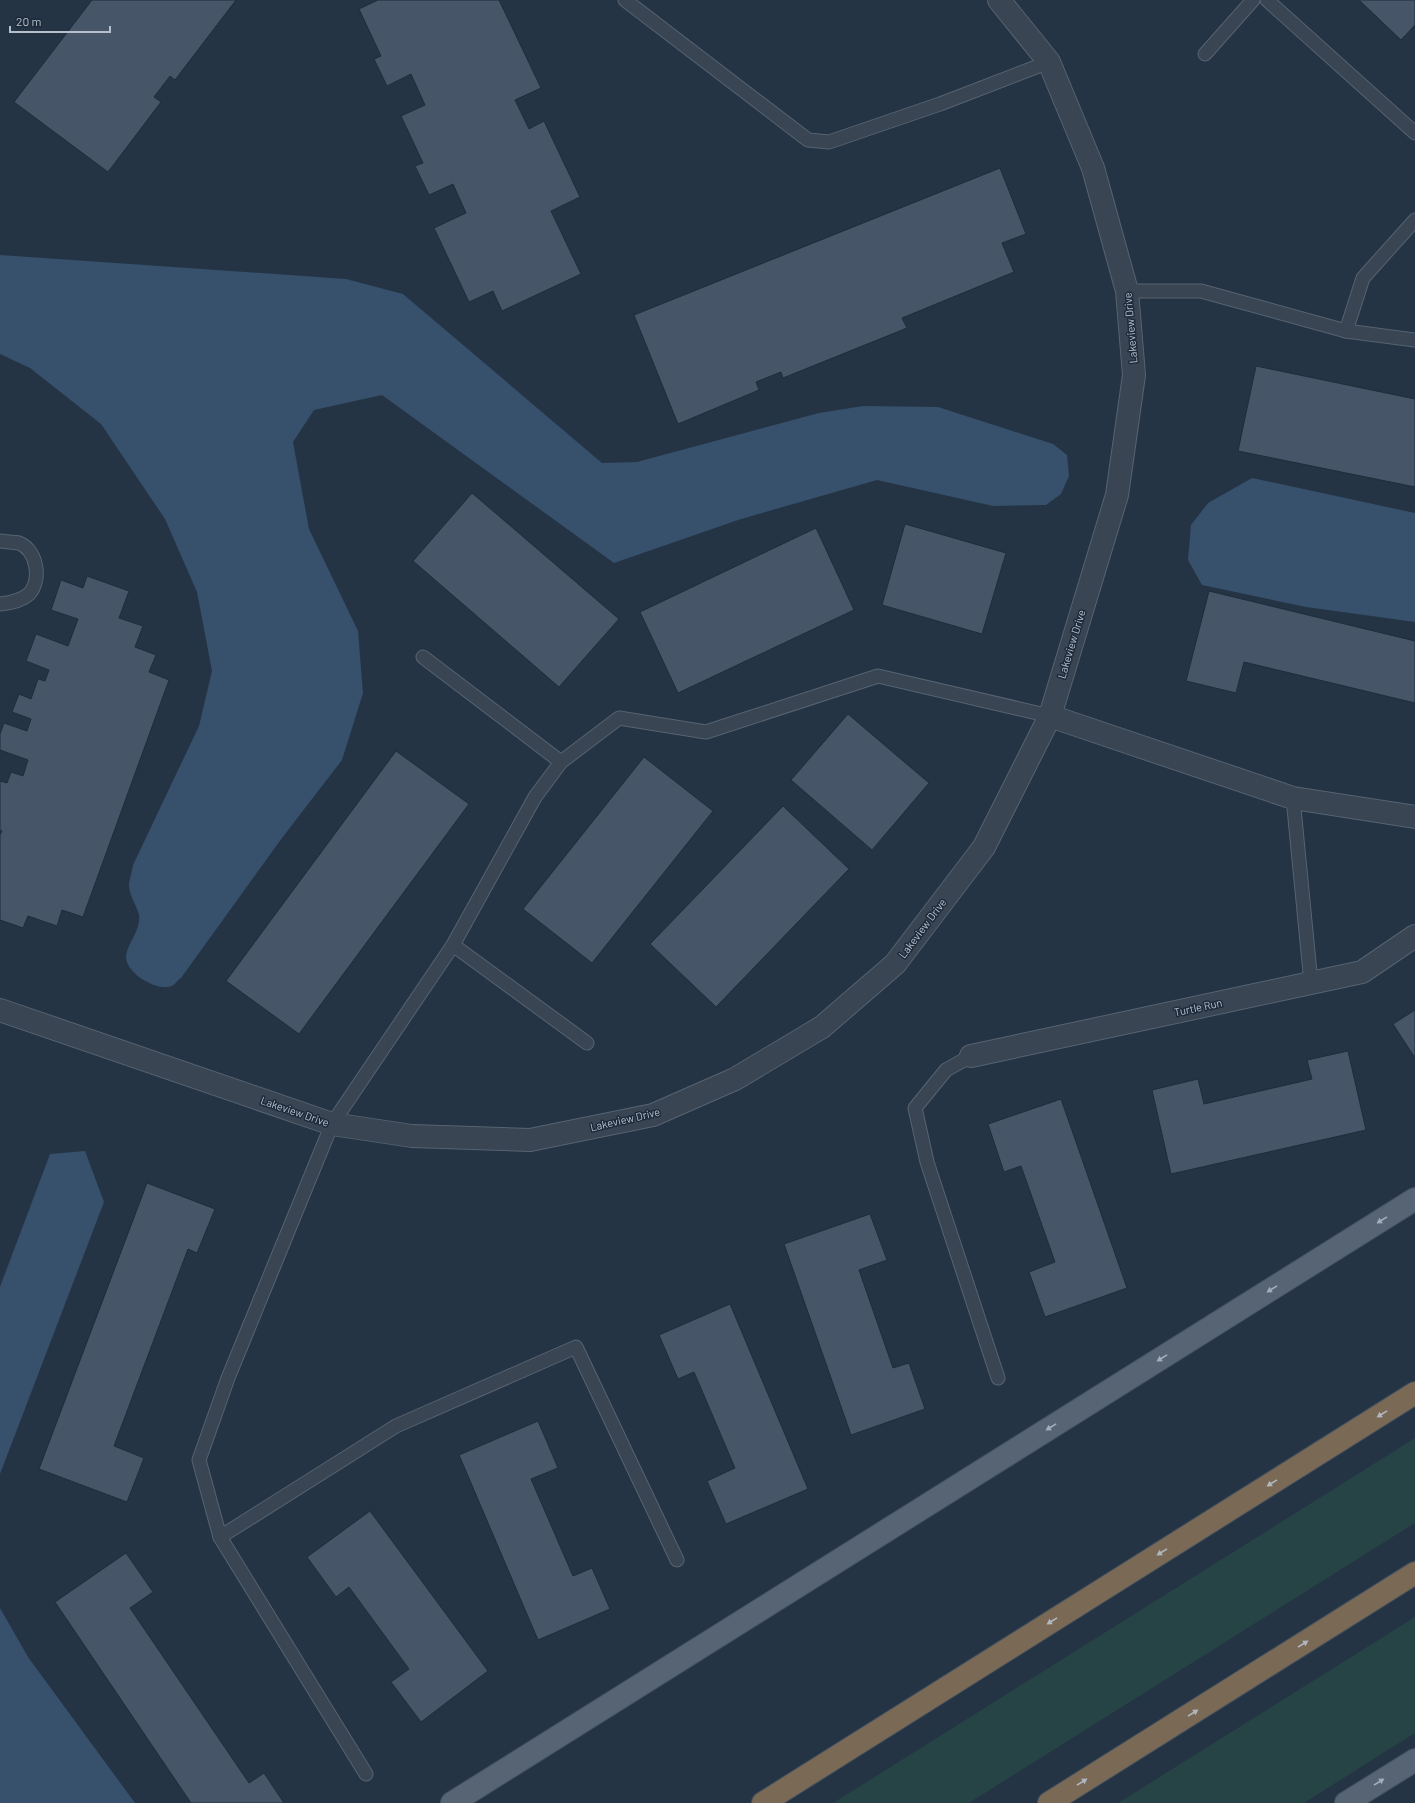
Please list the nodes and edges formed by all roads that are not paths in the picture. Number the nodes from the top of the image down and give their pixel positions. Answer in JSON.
{"nodes":[{"id":1,"x":625,"y":0,"type":"edge"},
{"id":2,"x":999,"y":0,"type":"edge"},
{"id":3,"x":1253,"y":0,"type":"edge"},
{"id":4,"x":1267,"y":0,"type":"edge"},
{"id":5,"x":1204,"y":54,"type":"dead end"},
{"id":6,"x":1049,"y":62,"type":"junction"},
{"id":7,"x":1415,"y":133,"type":"edge"},
{"id":8,"x":1415,"y":220,"type":"edge"},
{"id":9,"x":1127,"y":291,"type":"junction"},
{"id":10,"x":1346,"y":331,"type":"junction"},
{"id":11,"x":1415,"y":340,"type":"edge"},
{"id":12,"x":0,"y":541,"type":"edge"},
{"id":13,"x":0,"y":604,"type":"edge"},
{"id":14,"x":423,"y":657,"type":"dead end"},
{"id":15,"x":1050,"y":716,"type":"junction"},
{"id":16,"x":560,"y":762,"type":"junction"},
{"id":17,"x":1292,"y":798,"type":"junction"},
{"id":18,"x":1415,"y":817,"type":"edge"},
{"id":19,"x":1415,"y":936,"type":"edge"},
{"id":20,"x":453,"y":945,"type":"junction"},
{"id":21,"x":1311,"y":983,"type":"junction"},
{"id":22,"x":0,"y":1010,"type":"edge"},
{"id":23,"x":587,"y":1043,"type":"dead end"},
{"id":24,"x":971,"y":1056,"type":"joint"},
{"id":25,"x":332,"y":1124,"type":"junction"},
{"id":26,"x":1415,"y":1199,"type":"edge"},
{"id":27,"x":998,"y":1378,"type":"dead end"},
{"id":28,"x":1415,"y":1393,"type":"edge"},
{"id":29,"x":220,"y":1537,"type":"junction"},
{"id":30,"x":677,"y":1560,"type":"dead end"},
{"id":31,"x":1415,"y":1574,"type":"edge"},
{"id":32,"x":1415,"y":1760,"type":"edge"},
{"id":33,"x":366,"y":1774,"type":"dead end"},
{"id":34,"x":452,"y":1803,"type":"edge"},
{"id":35,"x":763,"y":1803,"type":"edge"},
{"id":36,"x":1049,"y":1803,"type":"edge"},
{"id":37,"x":1346,"y":1803,"type":"edge"}],
"edges":[{"from":1,"to":6,"type":"lane"},
{"from":2,"to":6,"type":"street","name":"Lakeview Drive"},
{"from":3,"to":5,"type":"lane"},
{"from":4,"to":7,"type":"lane"},
{"from":6,"to":9,"type":"street","name":"Lakeview Drive"},
{"from":8,"to":10,"type":"lane"},
{"from":9,"to":10,"type":"lane"},
{"from":9,"to":15,"type":"street","name":"Lakeview Drive"},
{"from":10,"to":11,"type":"lane"},
{"from":12,"to":13,"type":"lane"},
{"from":14,"to":16,"type":"lane"},
{"from":15,"to":16,"type":"lane"},
{"from":15,"to":17,"type":"street"},
{"from":15,"to":25,"type":"street","name":"Lakeview Drive"},
{"from":16,"to":20,"type":"lane"},
{"from":17,"to":18,"type":"street"},
{"from":17,"to":21,"type":"lane"},
{"from":19,"to":21,"type":"street","name":"Turtle Run"},
{"from":20,"to":23,"type":"lane"},
{"from":20,"to":25,"type":"lane"},
{"from":21,"to":24,"type":"street","name":"Turtle Run"},
{"from":22,"to":25,"type":"street","name":"Lakeview Drive"},
{"from":24,"to":27,"type":"lane"},
{"from":25,"to":29,"type":"lane"},
{"from":26,"to":34,"type":"main road","one_way":true},
{"from":28,"to":35,"type":"highway","one_way":true},
{"from":29,"to":30,"type":"lane"},
{"from":29,"to":33,"type":"lane"},
{"from":36,"to":31,"type":"highway","one_way":true},
{"from":37,"to":32,"type":"main road","one_way":true}]}
